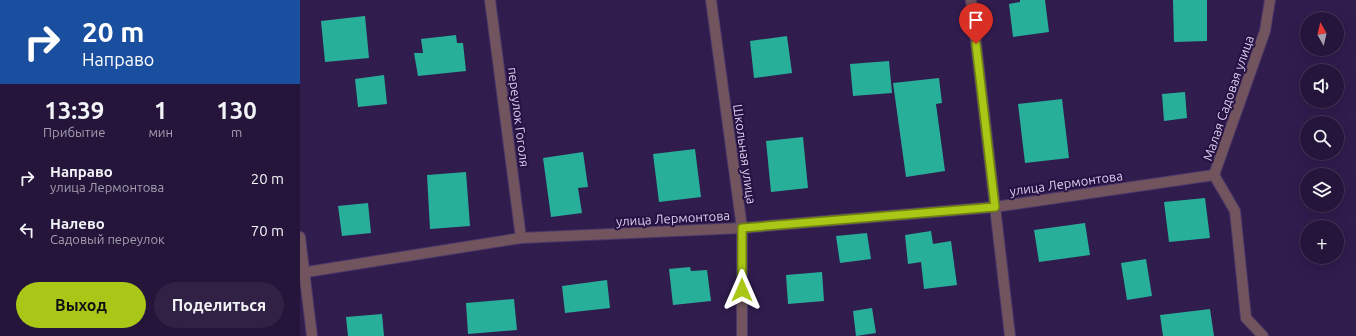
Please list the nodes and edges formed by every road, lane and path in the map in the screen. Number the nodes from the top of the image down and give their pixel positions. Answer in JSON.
{"nodes":[{"id":1,"x":490,"y":0,"type":"edge"},
{"id":2,"x":711,"y":0,"type":"edge"},
{"id":3,"x":971,"y":0,"type":"edge"},
{"id":4,"x":1270,"y":0,"type":"edge"},
{"id":5,"x":1214,"y":175,"type":"junction"},
{"id":6,"x":995,"y":207,"type":"junction"},
{"id":7,"x":742,"y":228,"type":"junction"},
{"id":8,"x":300,"y":237,"type":"edge"},
{"id":9,"x":521,"y":238,"type":"junction"},
{"id":10,"x":302,"y":273,"type":"edge"},
{"id":11,"x":312,"y":336,"type":"edge"},
{"id":12,"x":742,"y":336,"type":"edge"},
{"id":13,"x":1010,"y":336,"type":"edge"},
{"id":14,"x":1263,"y":336,"type":"edge"}],
"edges":[{"from":1,"to":9,"type":"street","name":"переулок Гоголя"},
{"from":2,"to":7,"type":"street","name":"Школьная улица"},
{"from":3,"to":6,"type":"street"},
{"from":4,"to":5,"type":"street","name":"Малая Садовая улица"},
{"from":5,"to":6,"type":"street","name":"улица Лермонтова"},
{"from":5,"to":14,"type":"street","name":"Малая Садовая улица"},
{"from":6,"to":7,"type":"street","name":"улица Лермонтова"},
{"from":6,"to":13,"type":"street"},
{"from":7,"to":9,"type":"street","name":"улица Лермонтова"},
{"from":7,"to":12,"type":"street","name":"Школьная улица"},
{"from":8,"to":10,"type":"street"},
{"from":9,"to":10,"type":"street","name":"улица Лермонтова"},
{"from":10,"to":11,"type":"street"}]}
